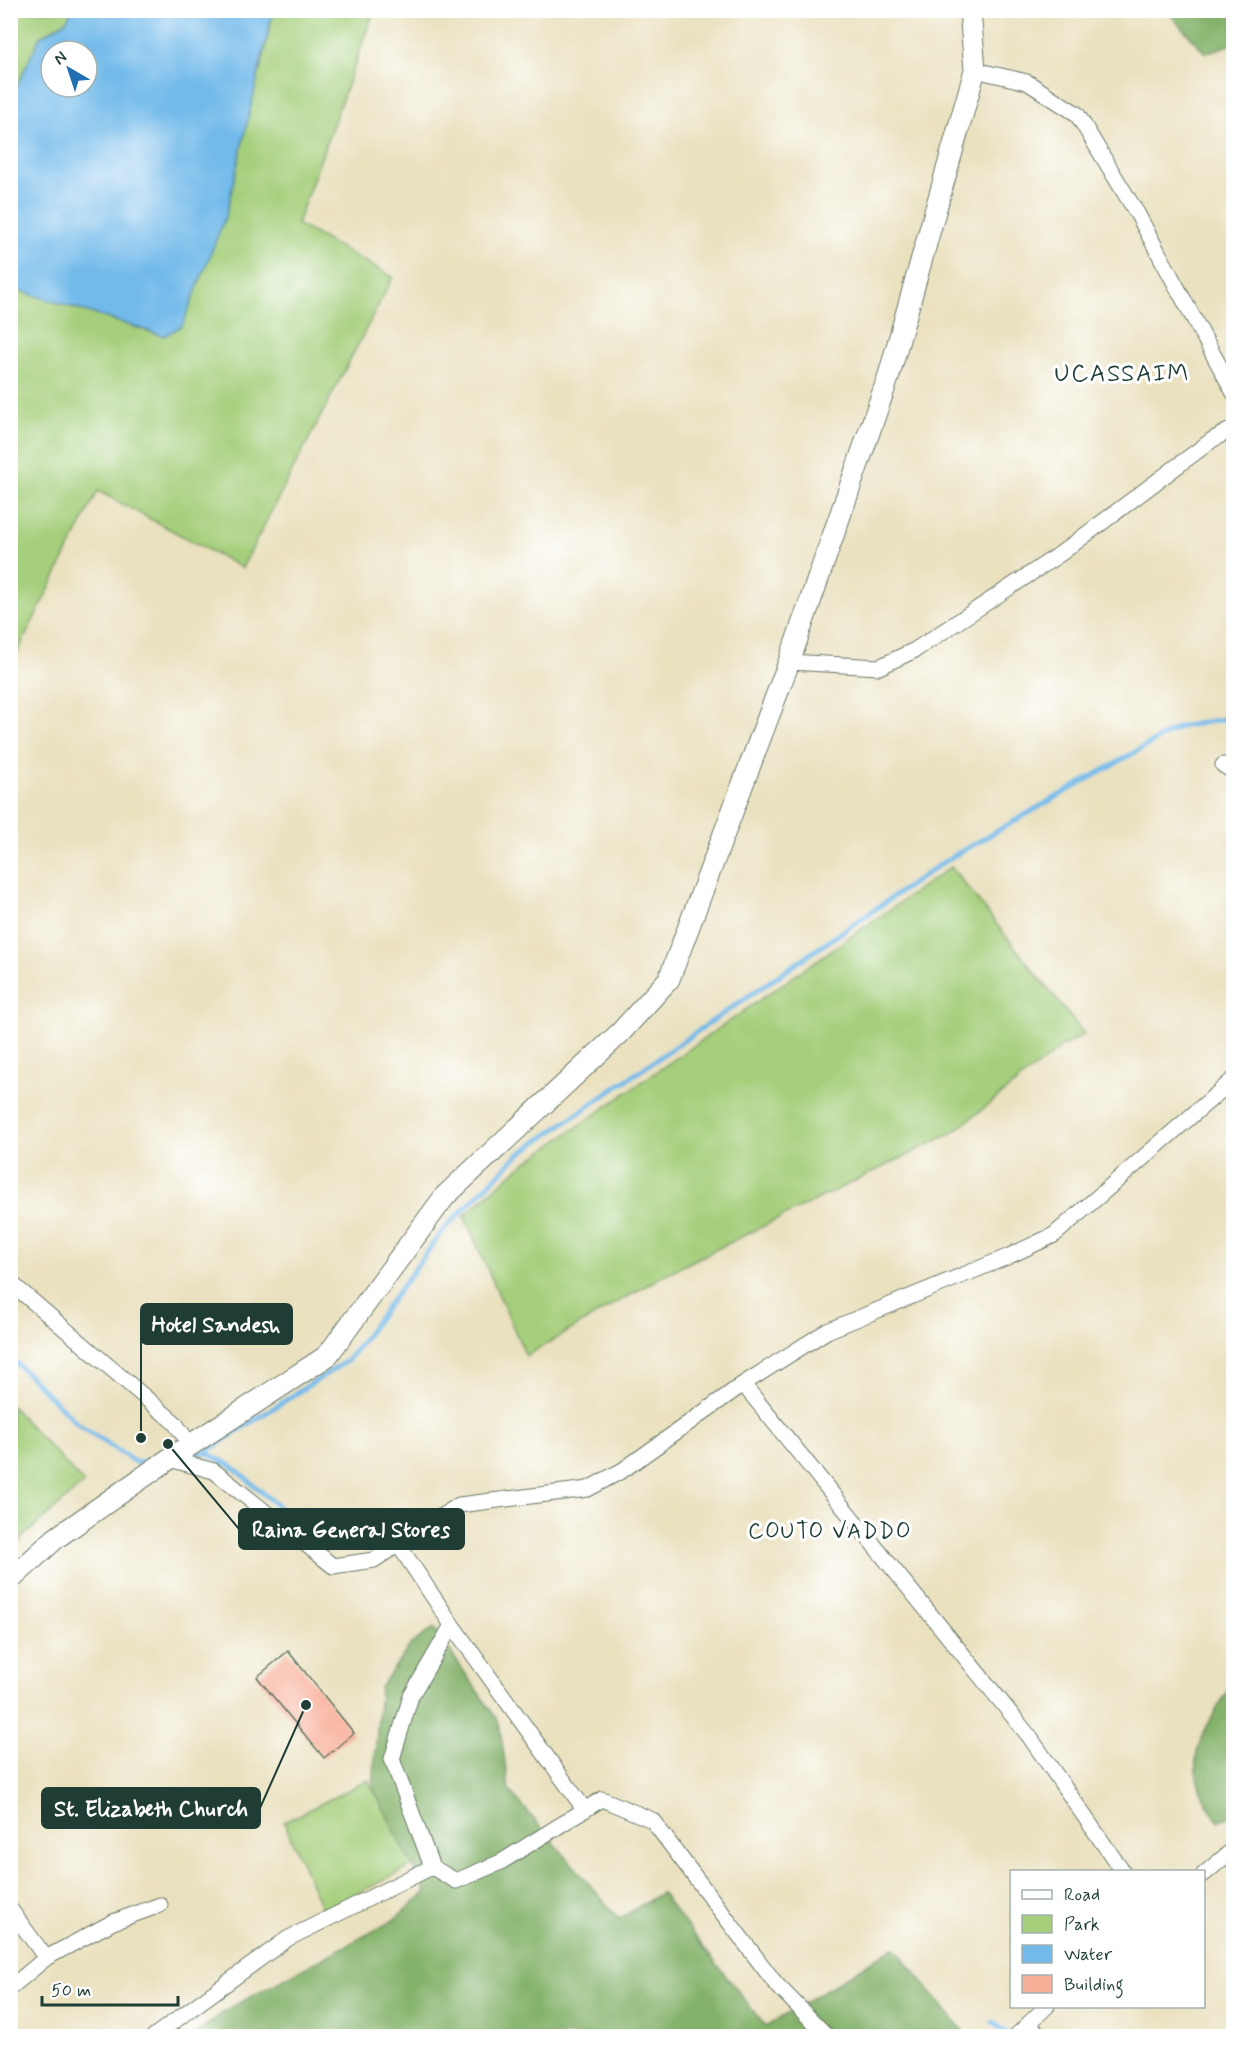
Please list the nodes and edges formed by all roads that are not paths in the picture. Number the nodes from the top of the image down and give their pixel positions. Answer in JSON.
{"nodes":[{"id":1,"x":970,"y":10,"type":"edge"},
{"id":2,"x":975,"y":70,"type":"junction"},
{"id":3,"x":1233,"y":393,"type":"edge"},
{"id":4,"x":1233,"y":428,"type":"edge"},
{"id":5,"x":789,"y":662,"type":"junction"},
{"id":6,"x":1233,"y":1079,"type":"edge"},
{"id":7,"x":10,"y":1282,"type":"edge"},
{"id":8,"x":743,"y":1384,"type":"junction"},
{"id":9,"x":180,"y":1453,"type":"junction"},
{"id":10,"x":398,"y":1544,"type":"junction"},
{"id":11,"x":10,"y":1580,"type":"edge"},
{"id":12,"x":452,"y":1625,"type":"junction"},
{"id":13,"x":585,"y":1810,"type":"junction"},
{"id":14,"x":1233,"y":1849,"type":"edge"},
{"id":15,"x":432,"y":1867,"type":"junction"},
{"id":16,"x":1123,"y":1870,"type":"edge"},
{"id":17,"x":1205,"y":1872,"type":"edge"},
{"id":18,"x":160,"y":1905,"type":"dead end"},
{"id":19,"x":10,"y":1909,"type":"edge"},
{"id":20,"x":46,"y":1958,"type":"junction"},
{"id":21,"x":10,"y":1988,"type":"edge"},
{"id":22,"x":1046,"y":2008,"type":"edge"},
{"id":23,"x":1029,"y":2023,"type":"junction"},
{"id":24,"x":154,"y":2037,"type":"edge"},
{"id":25,"x":827,"y":2037,"type":"edge"},
{"id":26,"x":1016,"y":2037,"type":"edge"},
{"id":27,"x":1039,"y":2037,"type":"edge"}],
"edges":[{"from":1,"to":2,"type":"street"},
{"from":2,"to":3,"type":"street"},
{"from":2,"to":5,"type":"street"},
{"from":4,"to":5,"type":"street"},
{"from":5,"to":9,"type":"street"},
{"from":6,"to":8,"type":"street"},
{"from":7,"to":9,"type":"street"},
{"from":8,"to":10,"type":"street"},
{"from":8,"to":16,"type":"street"},
{"from":9,"to":10,"type":"street"},
{"from":9,"to":11,"type":"street"},
{"from":10,"to":12,"type":"street"},
{"from":12,"to":13,"type":"street"},
{"from":12,"to":15,"type":"street"},
{"from":13,"to":15,"type":"street"},
{"from":13,"to":25,"type":"street"},
{"from":14,"to":17,"type":"street"},
{"from":15,"to":24,"type":"street"},
{"from":18,"to":20,"type":"street"},
{"from":19,"to":20,"type":"street"},
{"from":20,"to":21,"type":"street"},
{"from":22,"to":23,"type":"street"},
{"from":23,"to":26,"type":"street"},
{"from":23,"to":27,"type":"street"}]}
